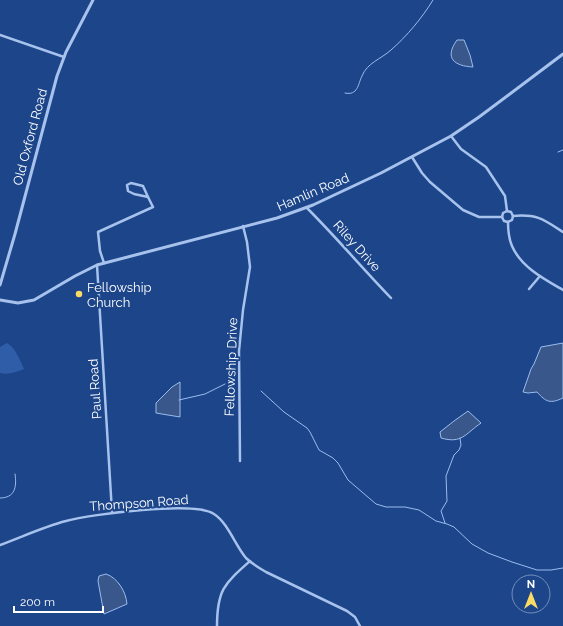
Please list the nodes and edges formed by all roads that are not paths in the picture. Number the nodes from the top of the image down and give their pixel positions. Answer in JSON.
{"nodes":[{"id":1,"x":93,"y":0,"type":"edge"},
{"id":2,"x":0,"y":35,"type":"edge"},
{"id":3,"x":563,"y":54,"type":"edge"},
{"id":4,"x":64,"y":57,"type":"junction"},
{"id":5,"x":452,"y":136,"type":"junction"},
{"id":6,"x":412,"y":157,"type":"junction"},
{"id":7,"x":148,"y":197,"type":"junction"},
{"id":8,"x":307,"y":208,"type":"junction"},
{"id":9,"x":507,"y":211,"type":"junction"},
{"id":10,"x":513,"y":216,"type":"junction"},
{"id":11,"x":502,"y":217,"type":"junction"},
{"id":12,"x":508,"y":222,"type":"junction"},
{"id":13,"x":243,"y":226,"type":"junction"},
{"id":14,"x":563,"y":232,"type":"edge"},
{"id":15,"x":104,"y":263,"type":"junction"},
{"id":16,"x":97,"y":265,"type":"junction"},
{"id":17,"x":540,"y":276,"type":"junction"},
{"id":18,"x":0,"y":285,"type":"edge"},
{"id":19,"x":529,"y":289,"type":"dead end"},
{"id":20,"x":563,"y":290,"type":"edge"},
{"id":21,"x":391,"y":298,"type":"dead end"},
{"id":22,"x":0,"y":300,"type":"edge"},
{"id":23,"x":240,"y":461,"type":"dead end"},
{"id":24,"x":112,"y":512,"type":"junction"},
{"id":25,"x":0,"y":545,"type":"edge"},
{"id":26,"x":250,"y":561,"type":"junction"},
{"id":27,"x":217,"y":626,"type":"edge"},
{"id":28,"x":360,"y":626,"type":"edge"}],
"edges":[{"from":1,"to":4,"type":"street","name":"Old Oxford Road"},
{"from":2,"to":4,"type":"street"},
{"from":3,"to":5,"type":"street","name":"Hamlin Road"},
{"from":4,"to":18,"type":"street","name":"Old Oxford Road"},
{"from":5,"to":6,"type":"street","name":"Hamlin Road"},
{"from":5,"to":9,"type":"street"},
{"from":6,"to":8,"type":"street","name":"Hamlin Road"},
{"from":6,"to":11,"type":"street"},
{"from":7,"to":7,"type":"street"},
{"from":7,"to":15,"type":"street"},
{"from":8,"to":13,"type":"street","name":"Hamlin Road"},
{"from":8,"to":21,"type":"street","name":"Riley Drive"},
{"from":9,"to":10,"type":"street"},
{"from":9,"to":11,"type":"street"},
{"from":10,"to":12,"type":"street"},
{"from":10,"to":14,"type":"street"},
{"from":11,"to":12,"type":"street"},
{"from":12,"to":17,"type":"street"},
{"from":13,"to":15,"type":"street","name":"Hamlin Road"},
{"from":13,"to":23,"type":"street","name":"Fellowship Drive"},
{"from":15,"to":16,"type":"street","name":"Hamlin Road"},
{"from":16,"to":22,"type":"street","name":"Hamlin Road"},
{"from":16,"to":24,"type":"street","name":"Paul Road"},
{"from":17,"to":19,"type":"street"},
{"from":17,"to":20,"type":"street"},
{"from":24,"to":25,"type":"street","name":"Thompson Road"},
{"from":24,"to":26,"type":"street","name":"Thompson Road"},
{"from":26,"to":27,"type":"street"},
{"from":26,"to":28,"type":"street","name":"Thompson Road"}]}
